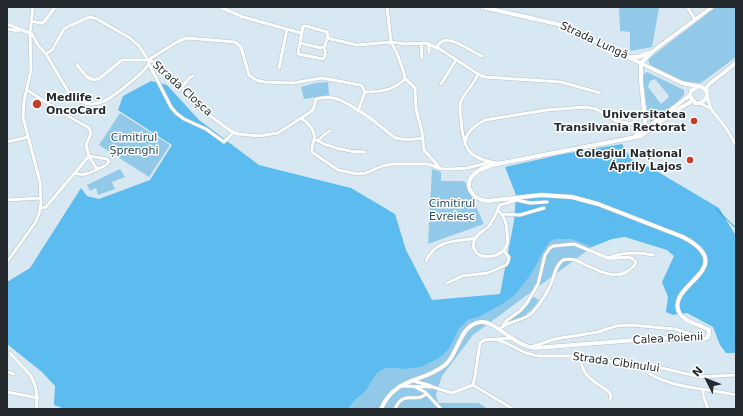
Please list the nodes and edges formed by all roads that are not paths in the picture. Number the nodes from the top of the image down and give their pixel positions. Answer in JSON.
{"nodes":[{"id":1,"x":33,"y":7,"type":"edge"},
{"id":2,"x":55,"y":7,"type":"edge"},
{"id":3,"x":220,"y":7,"type":"edge"},
{"id":4,"x":387,"y":7,"type":"edge"},
{"id":5,"x":482,"y":7,"type":"edge"},
{"id":6,"x":687,"y":7,"type":"edge"},
{"id":7,"x":712,"y":7,"type":"edge"},
{"id":8,"x":490,"y":8,"type":"edge"},
{"id":9,"x":695,"y":19,"type":"junction"},
{"id":10,"x":31,"y":21,"type":"junction"},
{"id":11,"x":7,"y":24,"type":"edge"},
{"id":12,"x":7,"y":29,"type":"edge"},
{"id":13,"x":287,"y":29,"type":"junction"},
{"id":14,"x":25,"y":32,"type":"junction"},
{"id":15,"x":301,"y":32,"type":"junction"},
{"id":16,"x":30,"y":33,"type":"junction"},
{"id":17,"x":328,"y":38,"type":"junction"},
{"id":18,"x":391,"y":42,"type":"junction"},
{"id":19,"x":300,"y":43,"type":"junction"},
{"id":20,"x":421,"y":43,"type":"junction"},
{"id":21,"x":429,"y":44,"type":"junction"},
{"id":22,"x":324,"y":48,"type":"junction"},
{"id":23,"x":436,"y":48,"type":"junction"},
{"id":24,"x":653,"y":51,"type":"junction"},
{"id":25,"x":429,"y":53,"type":"dead end"},
{"id":26,"x":46,"y":54,"type":"junction"},
{"id":27,"x":482,"y":56,"type":"dead end"},
{"id":28,"x":629,"y":57,"type":"junction"},
{"id":29,"x":422,"y":58,"type":"dead end"},
{"id":30,"x":456,"y":60,"type":"junction"},
{"id":31,"x":148,"y":62,"type":"junction"},
{"id":32,"x":641,"y":63,"type":"junction"},
{"id":33,"x":736,"y":63,"type":"edge"},
{"id":34,"x":77,"y":65,"type":"dead end"},
{"id":35,"x":279,"y":68,"type":"dead end"},
{"id":36,"x":478,"y":74,"type":"junction"},
{"id":37,"x":193,"y":76,"type":"dead end"},
{"id":38,"x":405,"y":79,"type":"junction"},
{"id":39,"x":682,"y":83,"type":"junction"},
{"id":40,"x":440,"y":84,"type":"dead end"},
{"id":41,"x":182,"y":87,"type":"junction"},
{"id":42,"x":697,"y":87,"type":"junction"},
{"id":43,"x":27,"y":90,"type":"junction"},
{"id":44,"x":365,"y":92,"type":"junction"},
{"id":45,"x":600,"y":93,"type":"dead end"},
{"id":46,"x":706,"y":93,"type":"junction"},
{"id":47,"x":690,"y":94,"type":"junction"},
{"id":48,"x":692,"y":101,"type":"junction"},
{"id":49,"x":700,"y":103,"type":"junction"},
{"id":50,"x":711,"y":109,"type":"junction"},
{"id":51,"x":358,"y":111,"type":"junction"},
{"id":52,"x":301,"y":118,"type":"junction"},
{"id":53,"x":646,"y":120,"type":"junction"},
{"id":54,"x":652,"y":126,"type":"junction"},
{"id":55,"x":330,"y":131,"type":"dead end"},
{"id":56,"x":645,"y":131,"type":"junction"},
{"id":57,"x":233,"y":133,"type":"junction"},
{"id":58,"x":28,"y":137,"type":"junction"},
{"id":59,"x":424,"y":138,"type":"junction"},
{"id":60,"x":314,"y":139,"type":"junction"},
{"id":61,"x":318,"y":141,"type":"junction"},
{"id":62,"x":7,"y":142,"type":"edge"},
{"id":63,"x":465,"y":142,"type":"junction"},
{"id":64,"x":736,"y":145,"type":"edge"},
{"id":65,"x":365,"y":152,"type":"dead end"},
{"id":66,"x":89,"y":156,"type":"junction"},
{"id":67,"x":491,"y":164,"type":"junction"},
{"id":68,"x":97,"y":169,"type":"junction"},
{"id":69,"x":441,"y":169,"type":"junction"},
{"id":70,"x":74,"y":173,"type":"junction"},
{"id":71,"x":42,"y":198,"type":"junction"},
{"id":72,"x":519,"y":199,"type":"junction"},
{"id":73,"x":7,"y":200,"type":"edge"},
{"id":74,"x":547,"y":202,"type":"dead end"},
{"id":75,"x":40,"y":208,"type":"junction"},
{"id":76,"x":544,"y":208,"type":"dead end"},
{"id":77,"x":498,"y":210,"type":"junction"},
{"id":78,"x":501,"y":214,"type":"junction"},
{"id":79,"x":475,"y":238,"type":"junction"},
{"id":80,"x":504,"y":251,"type":"junction"},
{"id":81,"x":653,"y":254,"type":"dead end"},
{"id":82,"x":608,"y":258,"type":"junction"},
{"id":83,"x":426,"y":261,"type":"dead end"},
{"id":84,"x":7,"y":262,"type":"edge"},
{"id":85,"x":447,"y":283,"type":"dead end"},
{"id":86,"x":503,"y":326,"type":"junction"},
{"id":87,"x":499,"y":330,"type":"junction"},
{"id":88,"x":512,"y":338,"type":"junction"},
{"id":89,"x":698,"y":339,"type":"junction"},
{"id":90,"x":498,"y":340,"type":"junction"},
{"id":91,"x":529,"y":347,"type":"junction"},
{"id":92,"x":10,"y":353,"type":"dead end"},
{"id":93,"x":580,"y":358,"type":"junction"},
{"id":94,"x":656,"y":368,"type":"junction"},
{"id":95,"x":7,"y":372,"type":"edge"},
{"id":96,"x":14,"y":374,"type":"dead end"},
{"id":97,"x":736,"y":375,"type":"edge"},
{"id":98,"x":413,"y":380,"type":"junction"},
{"id":99,"x":473,"y":385,"type":"junction"},
{"id":100,"x":401,"y":386,"type":"junction"},
{"id":101,"x":415,"y":387,"type":"junction"},
{"id":102,"x":433,"y":387,"type":"junction"},
{"id":103,"x":703,"y":388,"type":"junction"},
{"id":104,"x":7,"y":392,"type":"edge"},
{"id":105,"x":426,"y":394,"type":"junction"},
{"id":106,"x":736,"y":394,"type":"edge"},
{"id":107,"x":38,"y":398,"type":"junction"},
{"id":108,"x":610,"y":400,"type":"dead end"},
{"id":109,"x":36,"y":409,"type":"edge"},
{"id":110,"x":381,"y":409,"type":"edge"},
{"id":111,"x":395,"y":409,"type":"edge"},
{"id":112,"x":441,"y":409,"type":"edge"},
{"id":113,"x":513,"y":409,"type":"edge"},
{"id":114,"x":708,"y":409,"type":"edge"}],
"edges":[{"from":1,"to":10,"type":"street"},
{"from":2,"to":10,"type":"street"},
{"from":3,"to":13,"type":"street"},
{"from":4,"to":18,"type":"street"},
{"from":5,"to":8,"type":"main road","name":"Strada Lungă"},
{"from":6,"to":9,"type":"street"},
{"from":7,"to":9,"type":"main road"},
{"from":8,"to":28,"type":"main road","name":"Strada Lungă"},
{"from":9,"to":24,"type":"main road"},
{"from":10,"to":16,"type":"street"},
{"from":11,"to":14,"type":"street"},
{"from":12,"to":14,"type":"street"},
{"from":13,"to":15,"type":"street"},
{"from":13,"to":35,"type":"street"},
{"from":14,"to":16,"type":"street"},
{"from":15,"to":17,"type":"street"},
{"from":15,"to":19,"type":"street"},
{"from":16,"to":26,"type":"street"},
{"from":16,"to":43,"type":"street"},
{"from":17,"to":18,"type":"street"},
{"from":17,"to":22,"type":"street"},
{"from":18,"to":20,"type":"street"},
{"from":18,"to":38,"type":"street"},
{"from":19,"to":22,"type":"street"},
{"from":19,"to":22,"type":"street"},
{"from":20,"to":21,"type":"street"},
{"from":20,"to":29,"type":"street"},
{"from":21,"to":23,"type":"street"},
{"from":21,"to":25,"type":"street"},
{"from":23,"to":27,"type":"street"},
{"from":23,"to":30,"type":"street"},
{"from":24,"to":28,"type":"main road"},
{"from":24,"to":32,"type":"main road"},
{"from":26,"to":31,"type":"street"},
{"from":26,"to":31,"type":"street"},
{"from":28,"to":32,"type":"main road","name":"Strada Lungă"},
{"from":30,"to":36,"type":"street"},
{"from":30,"to":40,"type":"street"},
{"from":31,"to":34,"type":"street"},
{"from":31,"to":41,"type":"street","name":"Strada Cloșca"},
{"from":31,"to":44,"type":"street"},
{"from":31,"to":57,"type":"street"},
{"from":32,"to":39,"type":"main road"},
{"from":32,"to":53,"type":"main road","name":"Strada Lungă"},
{"from":33,"to":46,"type":"main road"},
{"from":36,"to":45,"type":"street"},
{"from":36,"to":63,"type":"street"},
{"from":37,"to":41,"type":"street"},
{"from":38,"to":44,"type":"street"},
{"from":38,"to":59,"type":"street"},
{"from":39,"to":42,"type":"main road"},
{"from":39,"to":47,"type":"main road"},
{"from":41,"to":57,"type":"street","name":"Strada Cloșca"},
{"from":42,"to":46,"type":"main road"},
{"from":42,"to":47,"type":"main road"},
{"from":43,"to":58,"type":"street"},
{"from":43,"to":66,"type":"street"},
{"from":44,"to":51,"type":"street"},
{"from":46,"to":49,"type":"main road"},
{"from":46,"to":50,"type":"street"},
{"from":47,"to":48,"type":"main road"},
{"from":47,"to":54,"type":"main road"},
{"from":48,"to":49,"type":"main road"},
{"from":48,"to":54,"type":"main road"},
{"from":49,"to":50,"type":"street"},
{"from":50,"to":64,"type":"street"},
{"from":51,"to":52,"type":"street","name":"Strada Cloșca"},
{"from":51,"to":59,"type":"street","name":"Strada Cloșca"},
{"from":52,"to":57,"type":"street","name":"Strada Cloșca"},
{"from":52,"to":60,"type":"street"},
{"from":53,"to":54,"type":"main road"},
{"from":53,"to":56,"type":"main road","name":"Strada Lungă"},
{"from":54,"to":56,"type":"main road"},
{"from":55,"to":61,"type":"street"},
{"from":56,"to":63,"type":"street"},
{"from":56,"to":67,"type":"main road"},
{"from":58,"to":62,"type":"street"},
{"from":58,"to":71,"type":"street"},
{"from":59,"to":69,"type":"street"},
{"from":60,"to":61,"type":"street"},
{"from":60,"to":69,"type":"street"},
{"from":61,"to":65,"type":"street"},
{"from":63,"to":67,"type":"street"},
{"from":66,"to":68,"type":"street"},
{"from":66,"to":68,"type":"street"},
{"from":66,"to":70,"type":"street"},
{"from":67,"to":69,"type":"street"},
{"from":67,"to":72,"type":"main road","name":"Calea Poienii"},
{"from":68,"to":70,"type":"street"},
{"from":70,"to":75,"type":"street"},
{"from":71,"to":73,"type":"street"},
{"from":71,"to":75,"type":"street"},
{"from":72,"to":74,"type":"street"},
{"from":72,"to":77,"type":"street"},
{"from":72,"to":89,"type":"main road","name":"Calea Poienii"},
{"from":75,"to":84,"type":"street"},
{"from":76,"to":78,"type":"street"},
{"from":77,"to":78,"type":"street"},
{"from":77,"to":79,"type":"street"},
{"from":78,"to":80,"type":"street"},
{"from":79,"to":80,"type":"street"},
{"from":79,"to":83,"type":"street"},
{"from":80,"to":85,"type":"street"},
{"from":81,"to":82,"type":"street"},
{"from":82,"to":86,"type":"street"},
{"from":82,"to":86,"type":"street"},
{"from":86,"to":87,"type":"street"},
{"from":87,"to":88,"type":"main road","name":"Calea Poienii"},
{"from":87,"to":98,"type":"main road","name":"Calea Poienii"},
{"from":88,"to":90,"type":"street"},
{"from":88,"to":91,"type":"main road","name":"Calea Poienii"},
{"from":89,"to":91,"type":"main road","name":"Calea Poienii"},
{"from":89,"to":91,"type":"street"},
{"from":90,"to":93,"type":"street","name":"Strada Cibinului"},
{"from":90,"to":99,"type":"street"},
{"from":92,"to":107,"type":"street"},
{"from":93,"to":94,"type":"street","name":"Strada Cibinului"},
{"from":93,"to":108,"type":"street"},
{"from":94,"to":97,"type":"street","name":"Strada Cibinului"},
{"from":94,"to":103,"type":"street"},
{"from":95,"to":96,"type":"street"},
{"from":98,"to":100,"type":"main road","name":"Calea Poienii"},
{"from":98,"to":102,"type":"street"},
{"from":99,"to":102,"type":"street"},
{"from":99,"to":113,"type":"street"},
{"from":100,"to":101,"type":"street"},
{"from":100,"to":110,"type":"main road","name":"Calea Poienii"},
{"from":101,"to":102,"type":"street"},
{"from":101,"to":105,"type":"street"},
{"from":103,"to":106,"type":"street"},
{"from":103,"to":114,"type":"street"},
{"from":104,"to":107,"type":"street"},
{"from":105,"to":111,"type":"street"},
{"from":105,"to":112,"type":"street"},
{"from":107,"to":109,"type":"street"}]}
